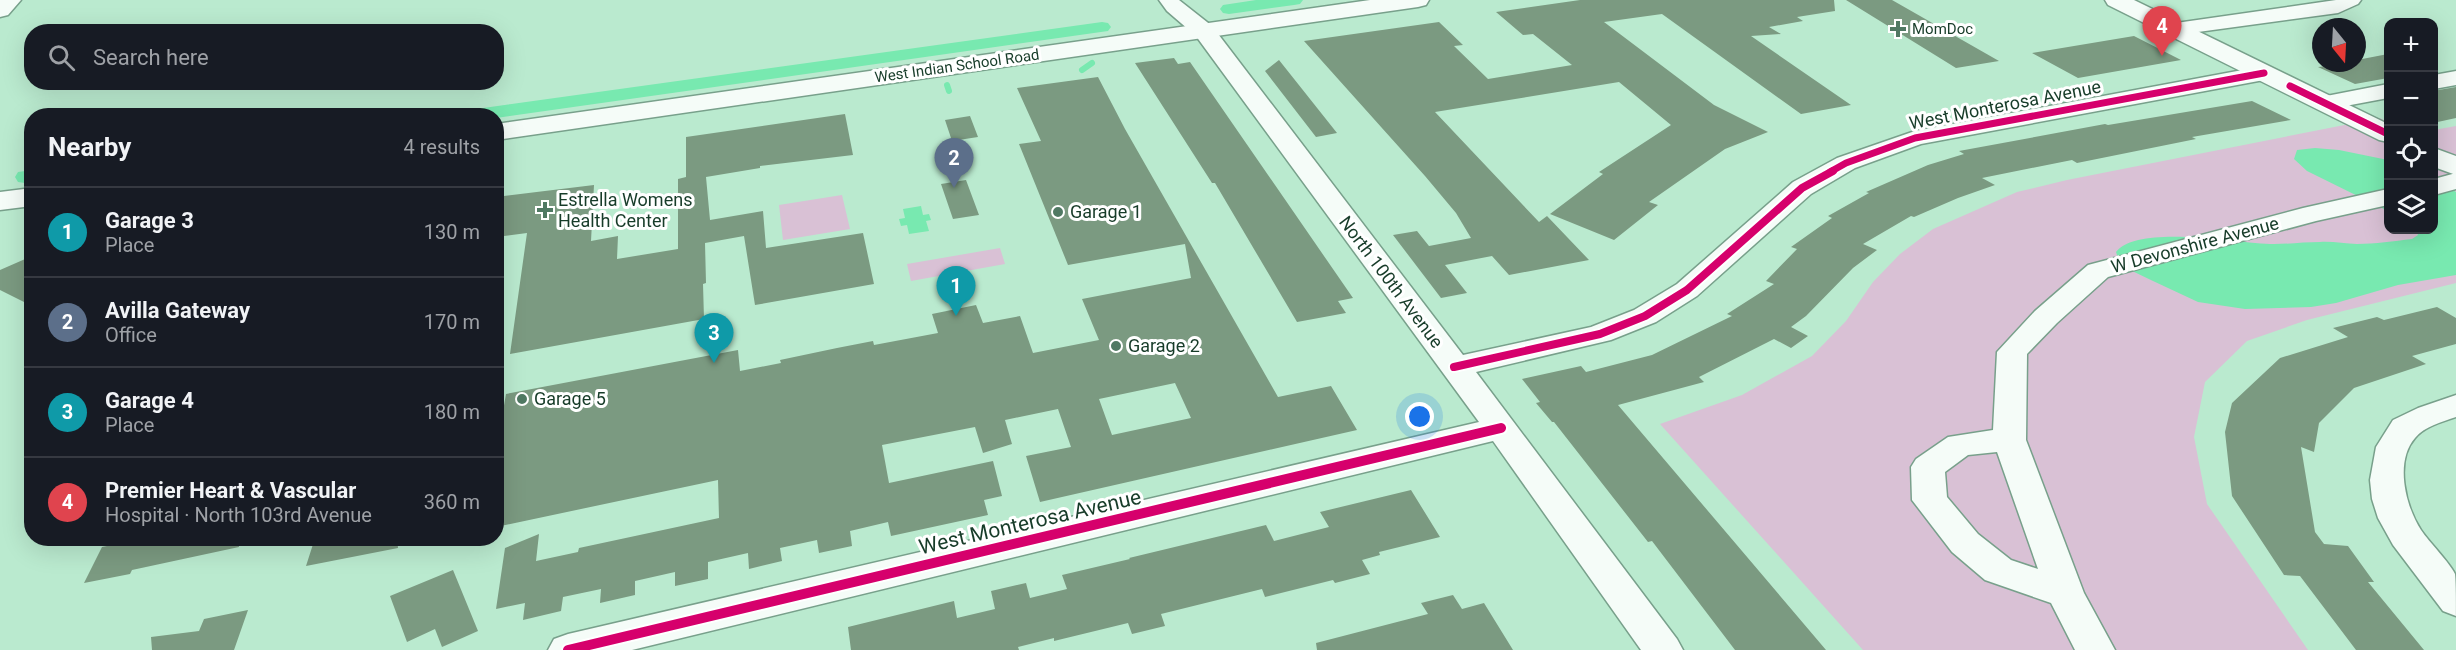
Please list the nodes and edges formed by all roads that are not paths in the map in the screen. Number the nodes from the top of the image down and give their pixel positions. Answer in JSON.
{"nodes":[{"id":1,"x":10,"y":0,"type":"edge"},
{"id":2,"x":1169,"y":0,"type":"edge"},
{"id":3,"x":1193,"y":0,"type":"edge"},
{"id":4,"x":1418,"y":0,"type":"edge"},
{"id":5,"x":2116,"y":0,"type":"edge"},
{"id":6,"x":2351,"y":0,"type":"edge"},
{"id":7,"x":0,"y":10,"type":"edge"},
{"id":8,"x":2176,"y":29,"type":"junction"},
{"id":9,"x":1204,"y":31,"type":"junction"},
{"id":10,"x":2264,"y":73,"type":"junction"},
{"id":11,"x":2456,"y":78,"type":"edge"},
{"id":12,"x":2438,"y":81,"type":"edge"},
{"id":13,"x":2384,"y":92,"type":"edge"},
{"id":14,"x":2325,"y":103,"type":"junction"},
{"id":15,"x":504,"y":131,"type":"edge"},
{"id":16,"x":2384,"y":132,"type":"edge"},
{"id":17,"x":2438,"y":158,"type":"edge"},
{"id":18,"x":2456,"y":167,"type":"edge"},
{"id":19,"x":2456,"y":182,"type":"edge"},
{"id":20,"x":2438,"y":186,"type":"edge"},
{"id":21,"x":24,"y":198,"type":"edge"},
{"id":22,"x":2384,"y":198,"type":"edge"},
{"id":23,"x":0,"y":201,"type":"edge"},
{"id":24,"x":1454,"y":368,"type":"junction"},
{"id":25,"x":2456,"y":406,"type":"edge"},
{"id":26,"x":1501,"y":428,"type":"junction"},
{"id":27,"x":2009,"y":440,"type":"junction"},
{"id":28,"x":2065,"y":593,"type":"junction"},
{"id":29,"x":2456,"y":601,"type":"edge"},
{"id":30,"x":568,"y":650,"type":"edge"},
{"id":31,"x":1663,"y":650,"type":"edge"},
{"id":32,"x":2095,"y":650,"type":"edge"}],
"edges":[{"from":1,"to":7,"type":"main road"},
{"from":2,"to":9,"type":"street"},
{"from":3,"to":9,"type":"street"},
{"from":4,"to":9,"type":"main road","name":"West Indian School Road"},
{"from":5,"to":8,"type":"main road"},
{"from":6,"to":8,"type":"street"},
{"from":8,"to":10,"type":"main road"},
{"from":9,"to":15,"type":"main road","name":"West Indian School Road"},
{"from":9,"to":24,"type":"street","name":"North 100th Avenue"},
{"from":10,"to":14,"type":"main road"},
{"from":10,"to":24,"type":"street","name":"West Monterosa Avenue"},
{"from":11,"to":12,"type":"street"},
{"from":13,"to":14,"type":"street"},
{"from":14,"to":16,"type":"main road"},
{"from":17,"to":18,"type":"main road"},
{"from":19,"to":20,"type":"street"},
{"from":21,"to":23,"type":"main road"},
{"from":22,"to":27,"type":"street","name":"W Devonshire Avenue"},
{"from":24,"to":26,"type":"street","name":"North 100th Avenue"},
{"from":25,"to":29,"type":"street"},
{"from":26,"to":30,"type":"street","name":"West Monterosa Avenue"},
{"from":26,"to":31,"type":"street","name":"North 100th Avenue"},
{"from":27,"to":28,"type":"street","name":"W Devonshire Avenue"},
{"from":27,"to":28,"type":"street"},
{"from":28,"to":32,"type":"street","name":"W Devonshire Avenue"}]}
